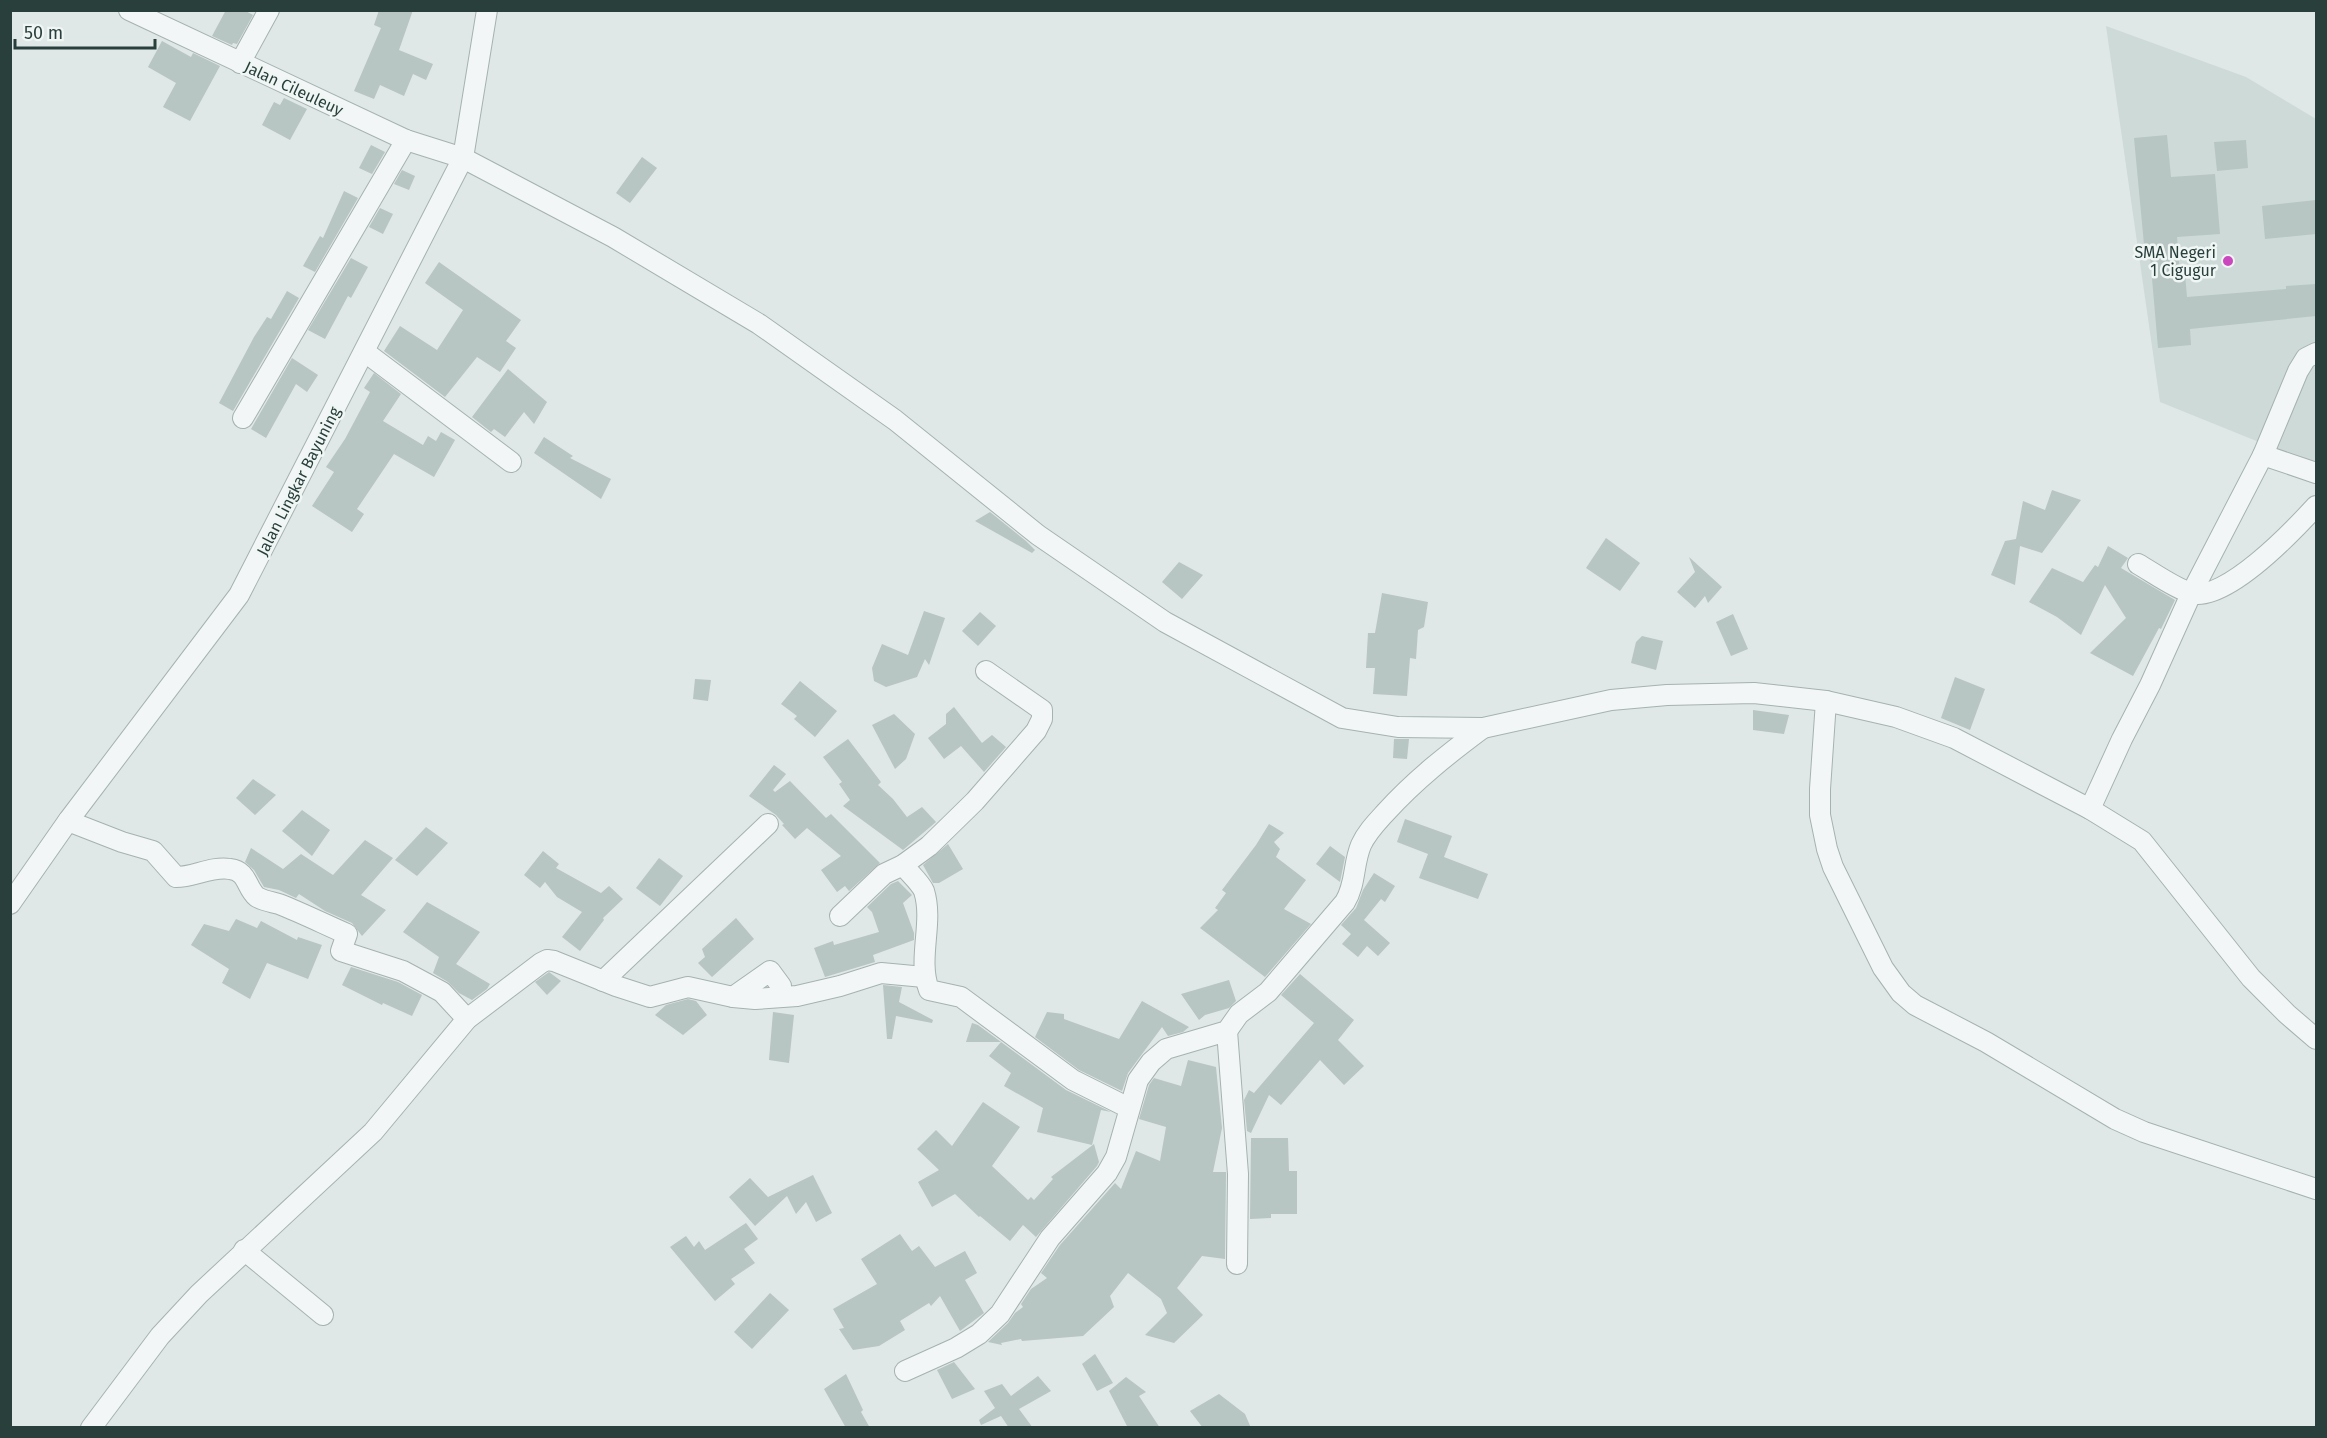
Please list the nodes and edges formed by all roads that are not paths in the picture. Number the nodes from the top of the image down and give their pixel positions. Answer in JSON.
{"nodes":[{"id":1,"x":129,"y":10,"type":"edge"},
{"id":2,"x":269,"y":10,"type":"edge"},
{"id":3,"x":487,"y":10,"type":"edge"},
{"id":4,"x":240,"y":63,"type":"junction"},
{"id":5,"x":406,"y":140,"type":"junction"},
{"id":6,"x":463,"y":158,"type":"junction"},
{"id":7,"x":365,"y":352,"type":"junction"},
{"id":8,"x":2316,"y":353,"type":"edge"},
{"id":9,"x":243,"y":418,"type":"dead end"},
{"id":10,"x":2263,"y":455,"type":"junction"},
{"id":11,"x":511,"y":462,"type":"dead end"},
{"id":12,"x":2316,"y":472,"type":"edge"},
{"id":13,"x":2316,"y":506,"type":"edge"},
{"id":14,"x":2138,"y":564,"type":"dead end"},
{"id":15,"x":2191,"y":594,"type":"junction"},
{"id":16,"x":986,"y":671,"type":"dead end"},
{"id":17,"x":1826,"y":701,"type":"junction"},
{"id":18,"x":1483,"y":728,"type":"junction"},
{"id":19,"x":2090,"y":809,"type":"junction"},
{"id":20,"x":68,"y":821,"type":"junction"},
{"id":21,"x":768,"y":824,"type":"dead end"},
{"id":22,"x":903,"y":866,"type":"junction"},
{"id":23,"x":10,"y":904,"type":"edge"},
{"id":24,"x":840,"y":916,"type":"dead end"},
{"id":25,"x":924,"y":976,"type":"junction"},
{"id":26,"x":603,"y":981,"type":"junction"},
{"id":27,"x":781,"y":986,"type":"dead end"},
{"id":28,"x":733,"y":997,"type":"junction"},
{"id":29,"x":467,"y":1019,"type":"junction"},
{"id":30,"x":1227,"y":1031,"type":"junction"},
{"id":31,"x":2316,"y":1039,"type":"edge"},
{"id":32,"x":1130,"y":1108,"type":"junction"},
{"id":33,"x":2316,"y":1189,"type":"edge"},
{"id":34,"x":244,"y":1250,"type":"junction"},
{"id":35,"x":1237,"y":1264,"type":"dead end"},
{"id":36,"x":323,"y":1315,"type":"dead end"},
{"id":37,"x":904,"y":1371,"type":"dead end"},
{"id":38,"x":91,"y":1428,"type":"edge"}],
"edges":[{"from":1,"to":4,"type":"street","name":"Jalan Cileuleuy"},
{"from":2,"to":4,"type":"street"},
{"from":3,"to":6,"type":"street","name":"Jalan Lingkar Bayuning"},
{"from":4,"to":5,"type":"street","name":"Jalan Cileuleuy"},
{"from":5,"to":6,"type":"street","name":"Jalan Cileuleuy"},
{"from":5,"to":9,"type":"street"},
{"from":6,"to":7,"type":"street","name":"Jalan Lingkar Bayuning"},
{"from":6,"to":18,"type":"street","name":"Jalan Cileuleuy"},
{"from":7,"to":11,"type":"street"},
{"from":7,"to":20,"type":"street","name":"Jalan Lingkar Bayuning"},
{"from":8,"to":10,"type":"street"},
{"from":10,"to":12,"type":"street"},
{"from":10,"to":15,"type":"street"},
{"from":13,"to":15,"type":"street"},
{"from":14,"to":15,"type":"street"},
{"from":15,"to":19,"type":"street"},
{"from":16,"to":22,"type":"street"},
{"from":17,"to":18,"type":"street"},
{"from":17,"to":19,"type":"street"},
{"from":17,"to":33,"type":"street"},
{"from":18,"to":30,"type":"street"},
{"from":19,"to":31,"type":"street"},
{"from":20,"to":23,"type":"street","name":"Jalan Lingkar Bayuning"},
{"from":20,"to":29,"type":"street"},
{"from":21,"to":26,"type":"street"},
{"from":22,"to":24,"type":"street"},
{"from":22,"to":25,"type":"street"},
{"from":25,"to":28,"type":"street"},
{"from":25,"to":32,"type":"street"},
{"from":26,"to":28,"type":"street"},
{"from":26,"to":29,"type":"street"},
{"from":27,"to":28,"type":"street"},
{"from":29,"to":34,"type":"street"},
{"from":30,"to":32,"type":"street"},
{"from":30,"to":35,"type":"street"},
{"from":32,"to":37,"type":"street"},
{"from":34,"to":36,"type":"street"},
{"from":34,"to":38,"type":"street"}]}
